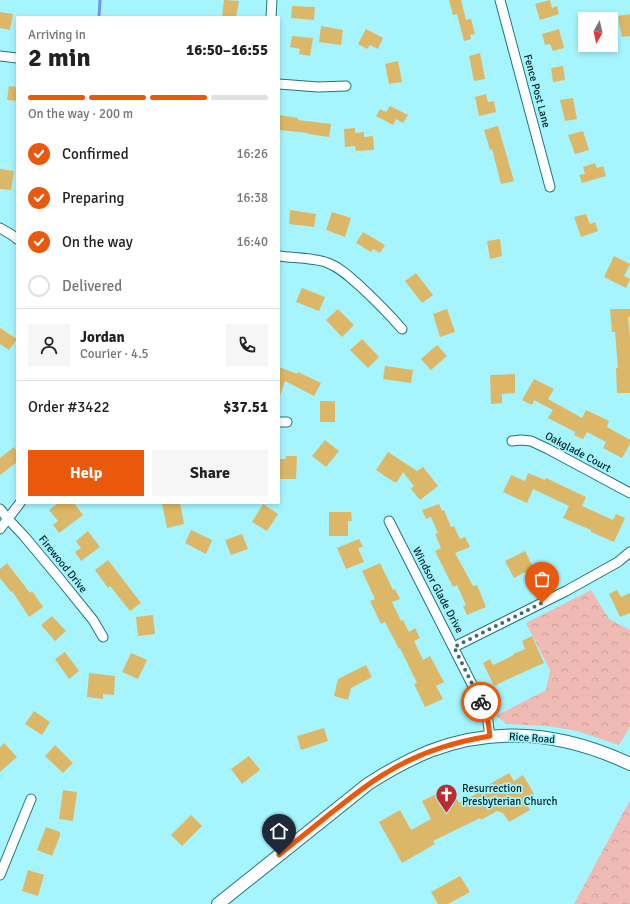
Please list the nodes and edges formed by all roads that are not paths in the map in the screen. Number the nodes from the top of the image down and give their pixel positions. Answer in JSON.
{"nodes":[{"id":1,"x":272,"y":0,"type":"edge"},
{"id":2,"x":500,"y":0,"type":"edge"},
{"id":3,"x":271,"y":16,"type":"edge"},
{"id":4,"x":0,"y":56,"type":"edge"},
{"id":5,"x":16,"y":58,"type":"edge"},
{"id":6,"x":280,"y":84,"type":"edge"},
{"id":7,"x":346,"y":86,"type":"dead end"},
{"id":8,"x":550,"y":187,"type":"dead end"},
{"id":9,"x":0,"y":228,"type":"edge"},
{"id":10,"x":16,"y":238,"type":"edge"},
{"id":11,"x":280,"y":256,"type":"edge"},
{"id":12,"x":402,"y":329,"type":"dead end"},
{"id":13,"x":512,"y":441,"type":"dead end"},
{"id":14,"x":630,"y":493,"type":"edge"},
{"id":15,"x":19,"y":504,"type":"edge"},
{"id":16,"x":0,"y":509,"type":"edge"},
{"id":17,"x":8,"y":518,"type":"junction"},
{"id":18,"x":389,"y":521,"type":"dead end"},
{"id":19,"x":0,"y":529,"type":"edge"},
{"id":20,"x":630,"y":552,"type":"edge"},
{"id":21,"x":102,"y":637,"type":"dead end"},
{"id":22,"x":454,"y":647,"type":"junction"},
{"id":23,"x":490,"y":736,"type":"junction"},
{"id":24,"x":630,"y":764,"type":"edge"},
{"id":25,"x":31,"y":799,"type":"dead end"},
{"id":26,"x":0,"y":875,"type":"edge"},
{"id":27,"x":218,"y":904,"type":"edge"}],
"edges":[{"from":1,"to":3,"type":"street"},
{"from":2,"to":8,"type":"street","name":"Fence Post Lane"},
{"from":4,"to":5,"type":"street"},
{"from":6,"to":7,"type":"street"},
{"from":9,"to":10,"type":"street"},
{"from":11,"to":12,"type":"street"},
{"from":13,"to":14,"type":"street","name":"Oakglade Court"},
{"from":15,"to":17,"type":"street"},
{"from":16,"to":17,"type":"street","name":"Firewood Drive"},
{"from":17,"to":19,"type":"street"},
{"from":17,"to":21,"type":"street","name":"Firewood Drive"},
{"from":18,"to":22,"type":"street","name":"Windsor Glade Drive"},
{"from":20,"to":22,"type":"street"},
{"from":22,"to":23,"type":"street","name":"Windsor Glade Drive"},
{"from":23,"to":24,"type":"street","name":"Rice Road"},
{"from":23,"to":27,"type":"street","name":"Rice Road"},
{"from":25,"to":26,"type":"street"}]}
